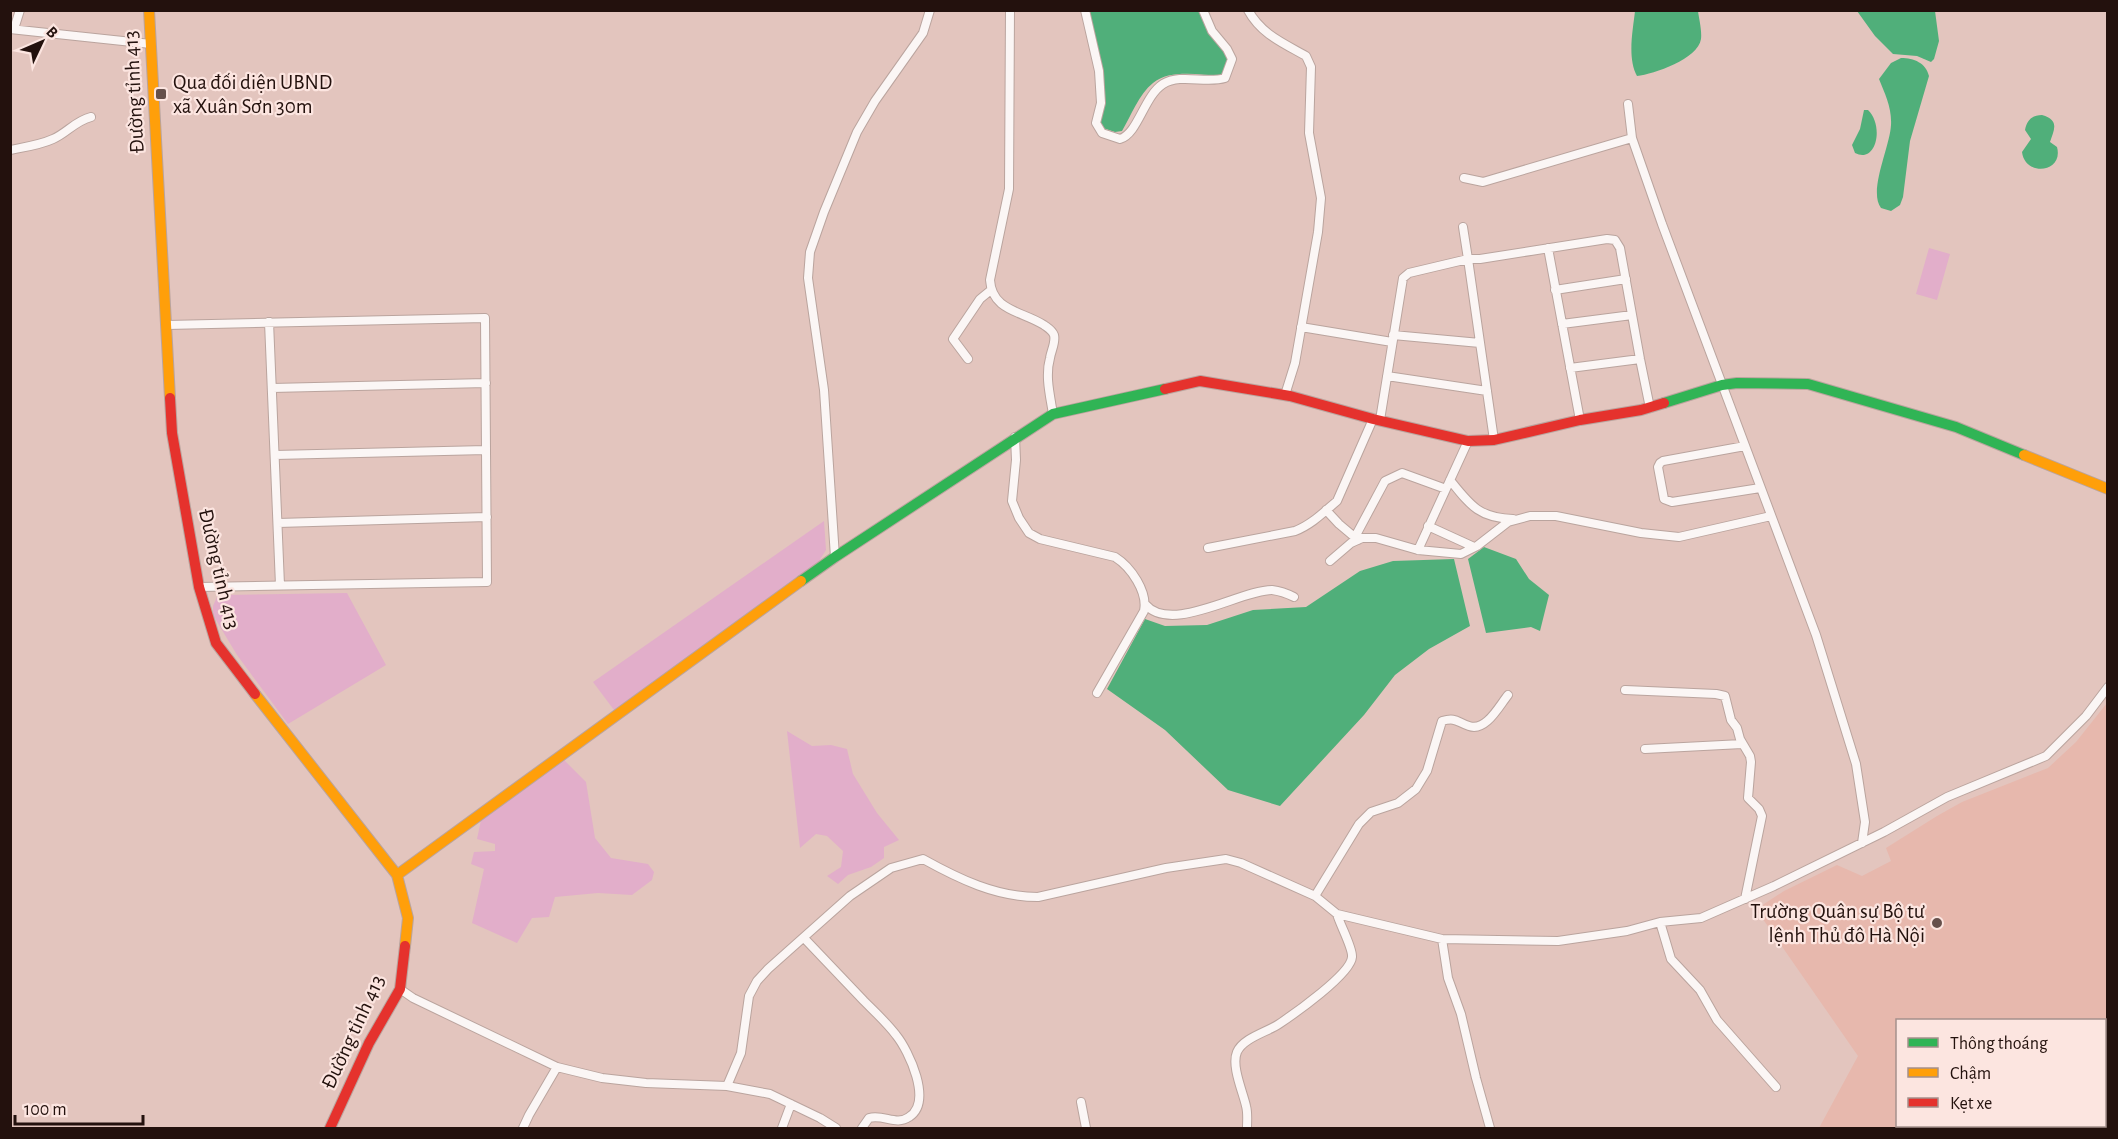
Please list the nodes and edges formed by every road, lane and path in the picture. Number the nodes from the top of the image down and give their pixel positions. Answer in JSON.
{"nodes":[{"id":1,"x":20,"y":10,"type":"edge"},
{"id":2,"x":149,"y":10,"type":"edge"},
{"id":3,"x":930,"y":10,"type":"edge"},
{"id":4,"x":1010,"y":10,"type":"edge"},
{"id":5,"x":1085,"y":10,"type":"edge"},
{"id":6,"x":1203,"y":10,"type":"edge"},
{"id":7,"x":1248,"y":10,"type":"edge"},
{"id":8,"x":12,"y":29,"type":"edge"},
{"id":9,"x":151,"y":44,"type":"junction"},
{"id":10,"x":1628,"y":104,"type":"dead end"},
{"id":11,"x":91,"y":117,"type":"dead end"},
{"id":12,"x":1632,"y":138,"type":"junction"},
{"id":13,"x":10,"y":150,"type":"edge"},
{"id":14,"x":1464,"y":178,"type":"dead end"},
{"id":15,"x":1463,"y":227,"type":"dead end"},
{"id":16,"x":1548,"y":248,"type":"junction"},
{"id":17,"x":1468,"y":259,"type":"junction"},
{"id":18,"x":1626,"y":279,"type":"junction"},
{"id":19,"x":991,"y":290,"type":"junction"},
{"id":20,"x":1556,"y":290,"type":"junction"},
{"id":21,"x":1632,"y":315,"type":"junction"},
{"id":22,"x":269,"y":322,"type":"junction"},
{"id":23,"x":1562,"y":324,"type":"junction"},
{"id":24,"x":167,"y":325,"type":"junction"},
{"id":25,"x":1301,"y":327,"type":"junction"},
{"id":26,"x":1393,"y":339,"type":"junction"},
{"id":27,"x":1480,"y":343,"type":"junction"},
{"id":28,"x":968,"y":359,"type":"dead end"},
{"id":29,"x":1640,"y":359,"type":"junction"},
{"id":30,"x":1570,"y":368,"type":"junction"},
{"id":31,"x":1387,"y":376,"type":"junction"},
{"id":32,"x":486,"y":383,"type":"junction"},
{"id":33,"x":1722,"y":385,"type":"junction"},
{"id":34,"x":272,"y":388,"type":"junction"},
{"id":35,"x":1487,"y":391,"type":"junction"},
{"id":36,"x":1286,"y":395,"type":"junction"},
{"id":37,"x":1650,"y":408,"type":"junction"},
{"id":38,"x":1053,"y":414,"type":"junction"},
{"id":39,"x":1376,"y":419,"type":"junction"},
{"id":40,"x":1580,"y":420,"type":"junction"},
{"id":41,"x":1015,"y":437,"type":"junction"},
{"id":42,"x":1494,"y":440,"type":"junction"},
{"id":43,"x":1468,"y":441,"type":"junction"},
{"id":44,"x":1744,"y":446,"type":"junction"},
{"id":45,"x":486,"y":450,"type":"junction"},
{"id":46,"x":274,"y":455,"type":"junction"},
{"id":47,"x":1450,"y":480,"type":"junction"},
{"id":48,"x":1760,"y":488,"type":"junction"},
{"id":49,"x":1446,"y":489,"type":"junction"},
{"id":50,"x":2108,"y":489,"type":"edge"},
{"id":51,"x":1326,"y":510,"type":"junction"},
{"id":52,"x":1771,"y":516,"type":"junction"},
{"id":53,"x":487,"y":517,"type":"junction"},
{"id":54,"x":1516,"y":519,"type":"junction"},
{"id":55,"x":278,"y":523,"type":"junction"},
{"id":56,"x":1428,"y":526,"type":"junction"},
{"id":57,"x":1356,"y":538,"type":"junction"},
{"id":58,"x":1474,"y":547,"type":"junction"},
{"id":59,"x":1208,"y":548,"type":"dead end"},
{"id":60,"x":1418,"y":550,"type":"junction"},
{"id":61,"x":835,"y":556,"type":"junction"},
{"id":62,"x":1330,"y":561,"type":"dead end"},
{"id":63,"x":280,"y":585,"type":"junction"},
{"id":64,"x":199,"y":587,"type":"junction"},
{"id":65,"x":1294,"y":597,"type":"dead end"},
{"id":66,"x":1145,"y":604,"type":"junction"},
{"id":67,"x":2108,"y":687,"type":"edge"},
{"id":68,"x":1625,"y":690,"type":"dead end"},
{"id":69,"x":1097,"y":693,"type":"dead end"},
{"id":70,"x":1508,"y":695,"type":"dead end"},
{"id":71,"x":1742,"y":744,"type":"junction"},
{"id":72,"x":1645,"y":749,"type":"dead end"},
{"id":73,"x":1862,"y":843,"type":"junction"},
{"id":74,"x":397,"y":875,"type":"junction"},
{"id":75,"x":1315,"y":896,"type":"junction"},
{"id":76,"x":1745,"y":899,"type":"junction"},
{"id":77,"x":1337,"y":914,"type":"junction"},
{"id":78,"x":1660,"y":922,"type":"junction"},
{"id":79,"x":804,"y":938,"type":"junction"},
{"id":80,"x":1443,"y":939,"type":"junction"},
{"id":81,"x":400,"y":989,"type":"junction"},
{"id":82,"x":557,"y":1066,"type":"junction"},
{"id":83,"x":727,"y":1086,"type":"junction"},
{"id":84,"x":1776,"y":1087,"type":"dead end"},
{"id":85,"x":1082,"y":1102,"type":"dead end"},
{"id":86,"x":791,"y":1104,"type":"junction"},
{"id":87,"x":330,"y":1128,"type":"edge"},
{"id":88,"x":523,"y":1128,"type":"edge"},
{"id":89,"x":782,"y":1128,"type":"edge"},
{"id":90,"x":836,"y":1128,"type":"edge"},
{"id":91,"x":862,"y":1128,"type":"edge"},
{"id":92,"x":1086,"y":1128,"type":"edge"},
{"id":93,"x":1246,"y":1128,"type":"edge"},
{"id":94,"x":1490,"y":1128,"type":"edge"}],
"edges":[{"from":1,"to":8,"type":"street"},
{"from":2,"to":9,"type":"street","name":"Đường tỉnh 413"},
{"from":3,"to":61,"type":"street"},
{"from":4,"to":19,"type":"street"},
{"from":5,"to":6,"type":"street"},
{"from":7,"to":25,"type":"street"},
{"from":8,"to":9,"type":"street"},
{"from":9,"to":24,"type":"street","name":"Đường tỉnh 413"},
{"from":10,"to":12,"type":"street"},
{"from":11,"to":13,"type":"street"},
{"from":12,"to":14,"type":"street"},
{"from":12,"to":33,"type":"street"},
{"from":15,"to":17,"type":"street"},
{"from":16,"to":17,"type":"street"},
{"from":16,"to":18,"type":"street"},
{"from":16,"to":20,"type":"street"},
{"from":17,"to":26,"type":"street"},
{"from":17,"to":27,"type":"street"},
{"from":18,"to":20,"type":"street"},
{"from":18,"to":21,"type":"street"},
{"from":19,"to":28,"type":"street"},
{"from":19,"to":38,"type":"street"},
{"from":20,"to":23,"type":"street"},
{"from":21,"to":23,"type":"street"},
{"from":21,"to":29,"type":"street"},
{"from":22,"to":24,"type":"street"},
{"from":22,"to":32,"type":"street"},
{"from":22,"to":34,"type":"street"},
{"from":23,"to":30,"type":"street"},
{"from":24,"to":64,"type":"street","name":"Đường tỉnh 413"},
{"from":25,"to":26,"type":"street"},
{"from":25,"to":36,"type":"street"},
{"from":26,"to":27,"type":"street"},
{"from":26,"to":31,"type":"street"},
{"from":27,"to":35,"type":"street"},
{"from":29,"to":30,"type":"street"},
{"from":29,"to":37,"type":"street"},
{"from":30,"to":40,"type":"street"},
{"from":31,"to":35,"type":"street"},
{"from":31,"to":39,"type":"street"},
{"from":32,"to":34,"type":"street"},
{"from":32,"to":45,"type":"street"},
{"from":33,"to":37,"type":"street"},
{"from":33,"to":44,"type":"street"},
{"from":33,"to":50,"type":"street"},
{"from":34,"to":46,"type":"street"},
{"from":35,"to":42,"type":"street"},
{"from":36,"to":38,"type":"street"},
{"from":36,"to":39,"type":"street"},
{"from":37,"to":40,"type":"street"},
{"from":38,"to":41,"type":"street"},
{"from":39,"to":43,"type":"street"},
{"from":39,"to":51,"type":"street"},
{"from":40,"to":42,"type":"street"},
{"from":41,"to":61,"type":"street"},
{"from":41,"to":66,"type":"street"},
{"from":42,"to":43,"type":"street"},
{"from":43,"to":47,"type":"street"},
{"from":44,"to":48,"type":"street"},
{"from":44,"to":48,"type":"street"},
{"from":45,"to":46,"type":"street"},
{"from":45,"to":53,"type":"street"},
{"from":46,"to":55,"type":"street"},
{"from":47,"to":49,"type":"street"},
{"from":47,"to":54,"type":"street"},
{"from":48,"to":52,"type":"street"},
{"from":49,"to":56,"type":"street"},
{"from":49,"to":57,"type":"street"},
{"from":51,"to":57,"type":"street"},
{"from":51,"to":59,"type":"street"},
{"from":52,"to":54,"type":"street"},
{"from":52,"to":73,"type":"street"},
{"from":53,"to":55,"type":"street"},
{"from":53,"to":63,"type":"street"},
{"from":54,"to":58,"type":"street"},
{"from":55,"to":63,"type":"street"},
{"from":56,"to":58,"type":"street"},
{"from":56,"to":60,"type":"street"},
{"from":57,"to":60,"type":"street"},
{"from":57,"to":62,"type":"street"},
{"from":58,"to":60,"type":"street"},
{"from":61,"to":74,"type":"street"},
{"from":63,"to":64,"type":"street"},
{"from":64,"to":74,"type":"street","name":"Đường tỉnh 413"},
{"from":65,"to":66,"type":"street"},
{"from":66,"to":69,"type":"street"},
{"from":67,"to":73,"type":"street"},
{"from":68,"to":71,"type":"street"},
{"from":70,"to":75,"type":"street"},
{"from":71,"to":72,"type":"street"},
{"from":71,"to":76,"type":"street"},
{"from":73,"to":76,"type":"street"},
{"from":74,"to":81,"type":"street","name":"Đường tỉnh 413"},
{"from":75,"to":77,"type":"street"},
{"from":75,"to":79,"type":"street"},
{"from":76,"to":78,"type":"street"},
{"from":77,"to":80,"type":"street"},
{"from":77,"to":93,"type":"street"},
{"from":78,"to":80,"type":"street"},
{"from":78,"to":84,"type":"street"},
{"from":79,"to":83,"type":"street"},
{"from":79,"to":91,"type":"street"},
{"from":80,"to":94,"type":"street"},
{"from":81,"to":82,"type":"street"},
{"from":81,"to":87,"type":"street","name":"Đường tỉnh 413"},
{"from":82,"to":83,"type":"street"},
{"from":82,"to":88,"type":"street"},
{"from":83,"to":86,"type":"street"},
{"from":85,"to":92,"type":"street"},
{"from":86,"to":89,"type":"street"},
{"from":86,"to":90,"type":"street"}]}
